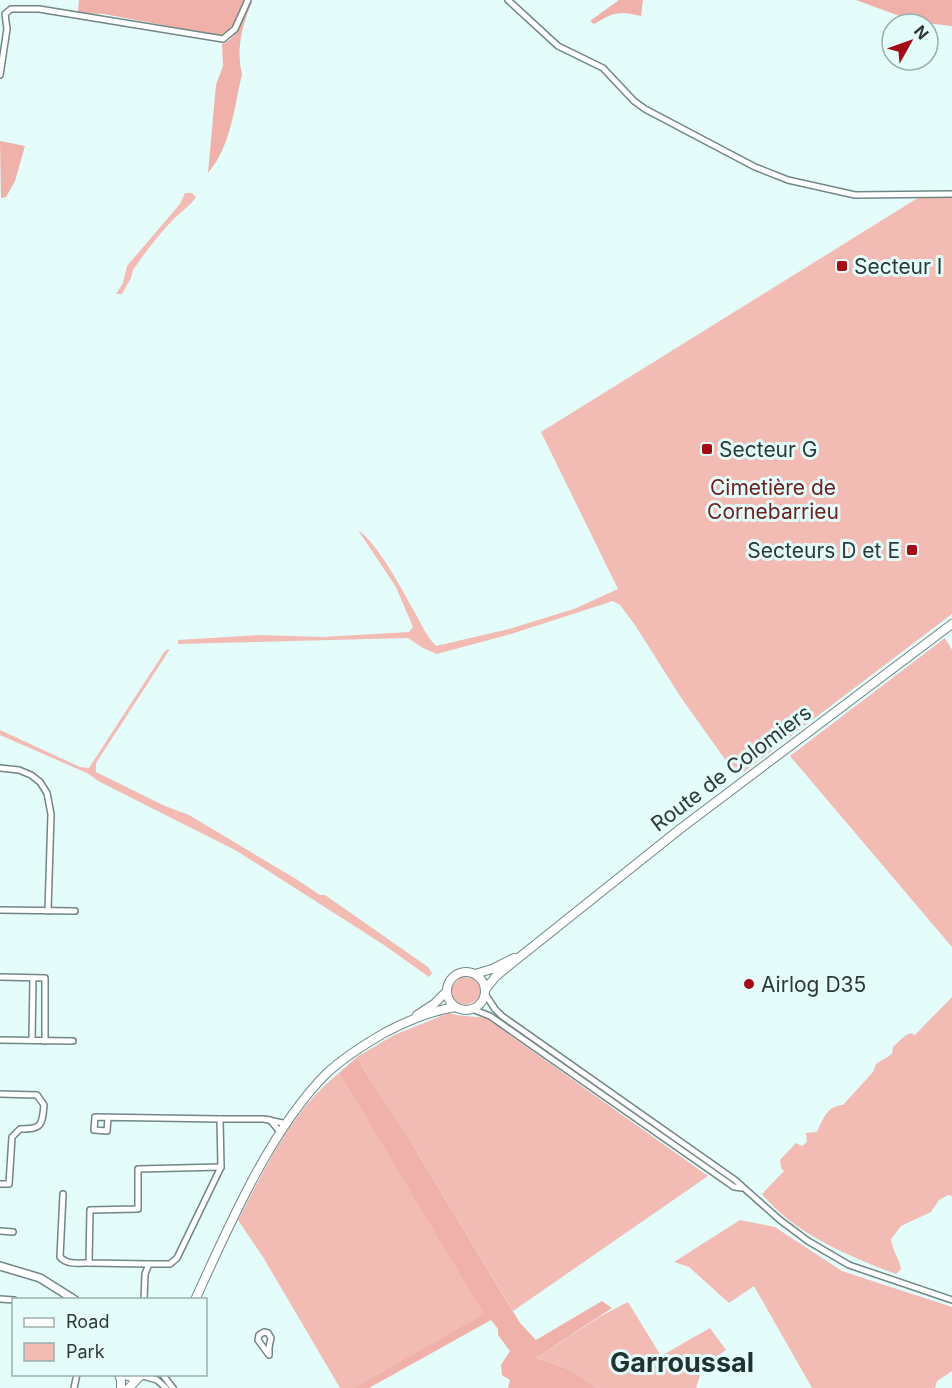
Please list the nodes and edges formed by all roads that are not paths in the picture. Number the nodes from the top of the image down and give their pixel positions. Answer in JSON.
{"nodes":[{"id":1,"x":248,"y":0,"type":"edge"},
{"id":2,"x":508,"y":0,"type":"edge"},
{"id":3,"x":0,"y":75,"type":"edge"},
{"id":4,"x":952,"y":194,"type":"edge"},
{"id":5,"x":952,"y":624,"type":"edge"},
{"id":6,"x":0,"y":768,"type":"edge"},
{"id":7,"x":0,"y":910,"type":"edge"},
{"id":8,"x":48,"y":911,"type":"junction"},
{"id":9,"x":75,"y":911,"type":"dead end"},
{"id":10,"x":536,"y":946,"type":"junction"},
{"id":11,"x":475,"y":974,"type":"junction"},
{"id":12,"x":0,"y":977,"type":"edge"},
{"id":13,"x":33,"y":978,"type":"junction"},
{"id":14,"x":446,"y":992,"type":"junction"},
{"id":15,"x":485,"y":992,"type":"junction"},
{"id":16,"x":455,"y":1007,"type":"junction"},
{"id":17,"x":472,"y":1009,"type":"junction"},
{"id":18,"x":406,"y":1022,"type":"junction"},
{"id":19,"x":0,"y":1040,"type":"edge"},
{"id":20,"x":32,"y":1040,"type":"junction"},
{"id":21,"x":45,"y":1041,"type":"junction"},
{"id":22,"x":73,"y":1041,"type":"dead end"},
{"id":23,"x":0,"y":1094,"type":"edge"},
{"id":24,"x":108,"y":1118,"type":"dead end"},
{"id":25,"x":220,"y":1119,"type":"junction"},
{"id":26,"x":270,"y":1120,"type":"junction"},
{"id":27,"x":287,"y":1124,"type":"junction"},
{"id":28,"x":281,"y":1133,"type":"junction"},
{"id":29,"x":221,"y":1167,"type":"junction"},
{"id":30,"x":0,"y":1184,"type":"edge"},
{"id":31,"x":743,"y":1188,"type":"junction"},
{"id":32,"x":63,"y":1194,"type":"dead end"},
{"id":33,"x":0,"y":1231,"type":"edge"},
{"id":34,"x":13,"y":1232,"type":"dead end"},
{"id":35,"x":89,"y":1263,"type":"junction"},
{"id":36,"x":149,"y":1264,"type":"junction"},
{"id":37,"x":0,"y":1266,"type":"edge"},
{"id":38,"x":73,"y":1298,"type":"edge"},
{"id":39,"x":144,"y":1298,"type":"edge"},
{"id":40,"x":195,"y":1298,"type":"edge"},
{"id":41,"x":952,"y":1300,"type":"edge"},
{"id":42,"x":143,"y":1376,"type":"edge"},
{"id":43,"x":164,"y":1376,"type":"edge"},
{"id":44,"x":129,"y":1388,"type":"edge"},
{"id":45,"x":166,"y":1388,"type":"edge"},
{"id":46,"x":173,"y":1388,"type":"edge"}],
"edges":[{"from":1,"to":3,"type":"street"},
{"from":2,"to":4,"type":"street"},
{"from":5,"to":10,"type":"main road","name":"Route de Colomiers"},
{"from":6,"to":8,"type":"street"},
{"from":7,"to":8,"type":"street"},
{"from":8,"to":9,"type":"street"},
{"from":10,"to":11,"type":"main road","name":"Route de Colomiers"},
{"from":10,"to":15,"type":"main road","name":"Route de Colomiers"},
{"from":11,"to":14,"type":"main road"},
{"from":11,"to":15,"type":"main road"},
{"from":12,"to":13,"type":"street"},
{"from":13,"to":20,"type":"street"},
{"from":13,"to":21,"type":"street"},
{"from":14,"to":16,"type":"main road"},
{"from":14,"to":18,"type":"main road"},
{"from":15,"to":17,"type":"main road"},
{"from":15,"to":31,"type":"street"},
{"from":16,"to":17,"type":"main road"},
{"from":16,"to":18,"type":"main road"},
{"from":17,"to":31,"type":"street"},
{"from":18,"to":27,"type":"main road"},
{"from":19,"to":20,"type":"street"},
{"from":20,"to":21,"type":"street"},
{"from":21,"to":22,"type":"street"},
{"from":23,"to":30,"type":"street"},
{"from":24,"to":25,"type":"street"},
{"from":25,"to":26,"type":"street"},
{"from":25,"to":29,"type":"street"},
{"from":26,"to":27,"type":"street"},
{"from":26,"to":28,"type":"street"},
{"from":27,"to":28,"type":"main road"},
{"from":28,"to":40,"type":"main road"},
{"from":29,"to":35,"type":"street"},
{"from":29,"to":36,"type":"street"},
{"from":31,"to":41,"type":"street"},
{"from":32,"to":35,"type":"street"},
{"from":33,"to":34,"type":"street"},
{"from":35,"to":36,"type":"street"},
{"from":36,"to":39,"type":"street"},
{"from":37,"to":38,"type":"street"},
{"from":42,"to":44,"type":"main road"},
{"from":42,"to":45,"type":"street"},
{"from":43,"to":46,"type":"street"}]}
